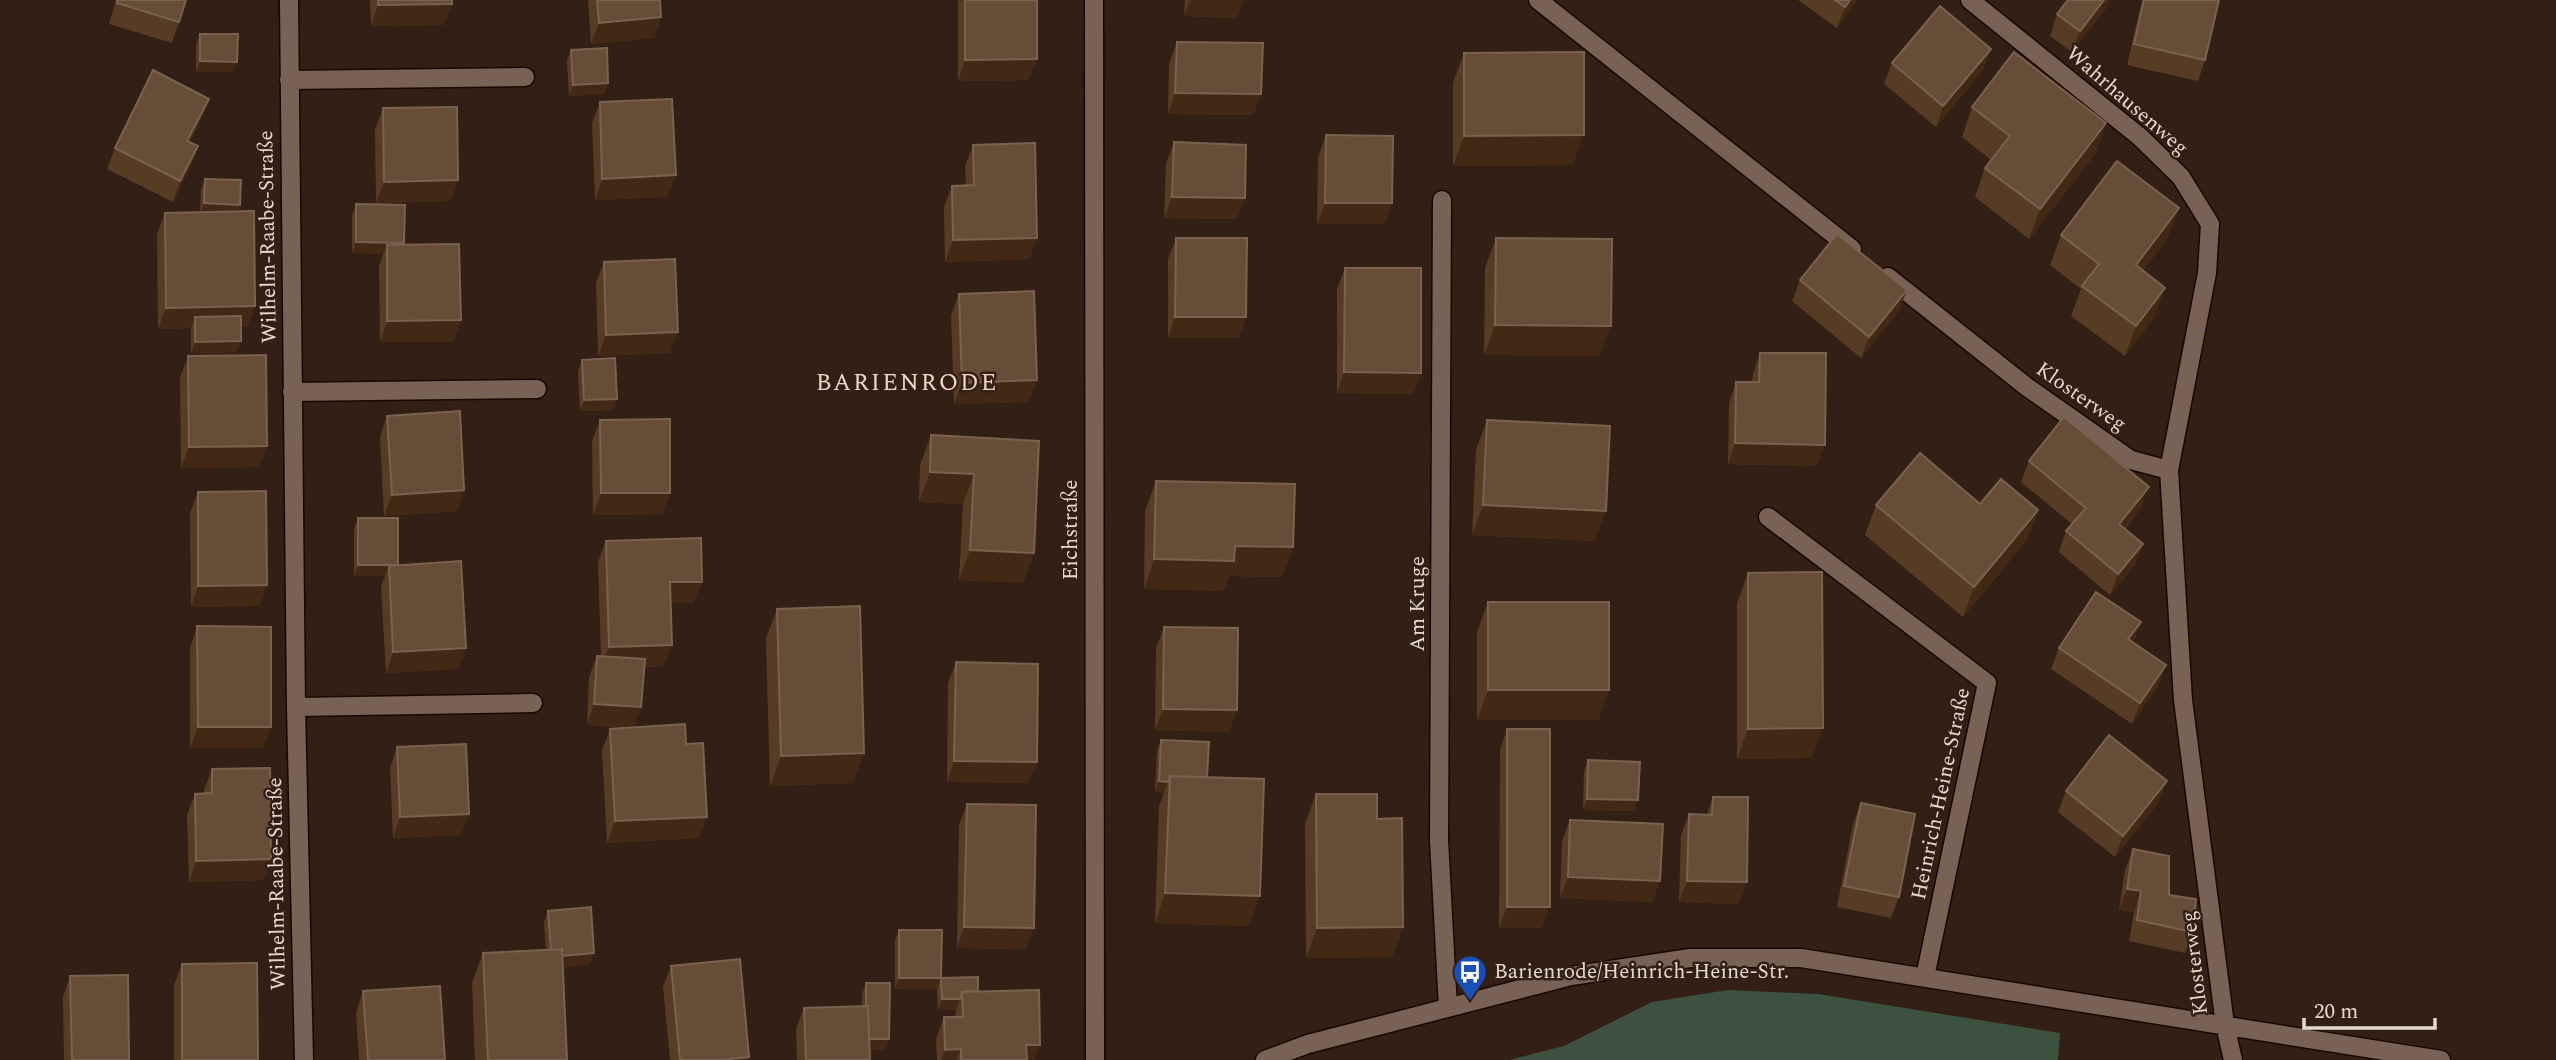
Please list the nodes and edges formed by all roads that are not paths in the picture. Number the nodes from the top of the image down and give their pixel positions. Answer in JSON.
{"nodes":[{"id":1,"x":289,"y":0,"type":"edge"},
{"id":2,"x":1094,"y":0,"type":"edge"},
{"id":3,"x":1538,"y":0,"type":"edge"},
{"id":4,"x":1970,"y":0,"type":"edge"},
{"id":5,"x":525,"y":77,"type":"dead end"},
{"id":6,"x":289,"y":80,"type":"junction"},
{"id":7,"x":1442,"y":200,"type":"dead end"},
{"id":8,"x":537,"y":389,"type":"dead end"},
{"id":9,"x":292,"y":393,"type":"junction"},
{"id":10,"x":2169,"y":470,"type":"junction"},
{"id":11,"x":1768,"y":517,"type":"dead end"},
{"id":12,"x":533,"y":703,"type":"dead end"},
{"id":13,"x":296,"y":707,"type":"junction"},
{"id":14,"x":1925,"y":977,"type":"junction"},
{"id":15,"x":1448,"y":1007,"type":"junction"},
{"id":16,"x":2225,"y":1025,"type":"junction"},
{"id":17,"x":304,"y":1060,"type":"edge"},
{"id":18,"x":1095,"y":1060,"type":"edge"},
{"id":19,"x":1265,"y":1060,"type":"edge"},
{"id":20,"x":2233,"y":1060,"type":"edge"},
{"id":21,"x":2441,"y":1060,"type":"edge"}],
"edges":[{"from":1,"to":6,"type":"street","name":"Wilhelm-Raabe-Straße"},
{"from":2,"to":18,"type":"street","name":"Eichstraße"},
{"from":3,"to":10,"type":"street","name":"Klosterweg"},
{"from":4,"to":10,"type":"street","name":"Wahrhausenweg"},
{"from":5,"to":6,"type":"street"},
{"from":6,"to":9,"type":"street","name":"Wilhelm-Raabe-Straße"},
{"from":7,"to":15,"type":"street","name":"Am Kruge"},
{"from":8,"to":9,"type":"street"},
{"from":9,"to":13,"type":"street","name":"Wilhelm-Raabe-Straße"},
{"from":10,"to":16,"type":"street","name":"Klosterweg"},
{"from":11,"to":14,"type":"street","name":"Heinrich-Heine-Straße"},
{"from":12,"to":13,"type":"street"},
{"from":13,"to":17,"type":"street","name":"Wilhelm-Raabe-Straße"},
{"from":14,"to":15,"type":"street"},
{"from":14,"to":16,"type":"street"},
{"from":15,"to":19,"type":"street"},
{"from":16,"to":20,"type":"street","name":"Klosterweg"},
{"from":16,"to":21,"type":"street"}]}
